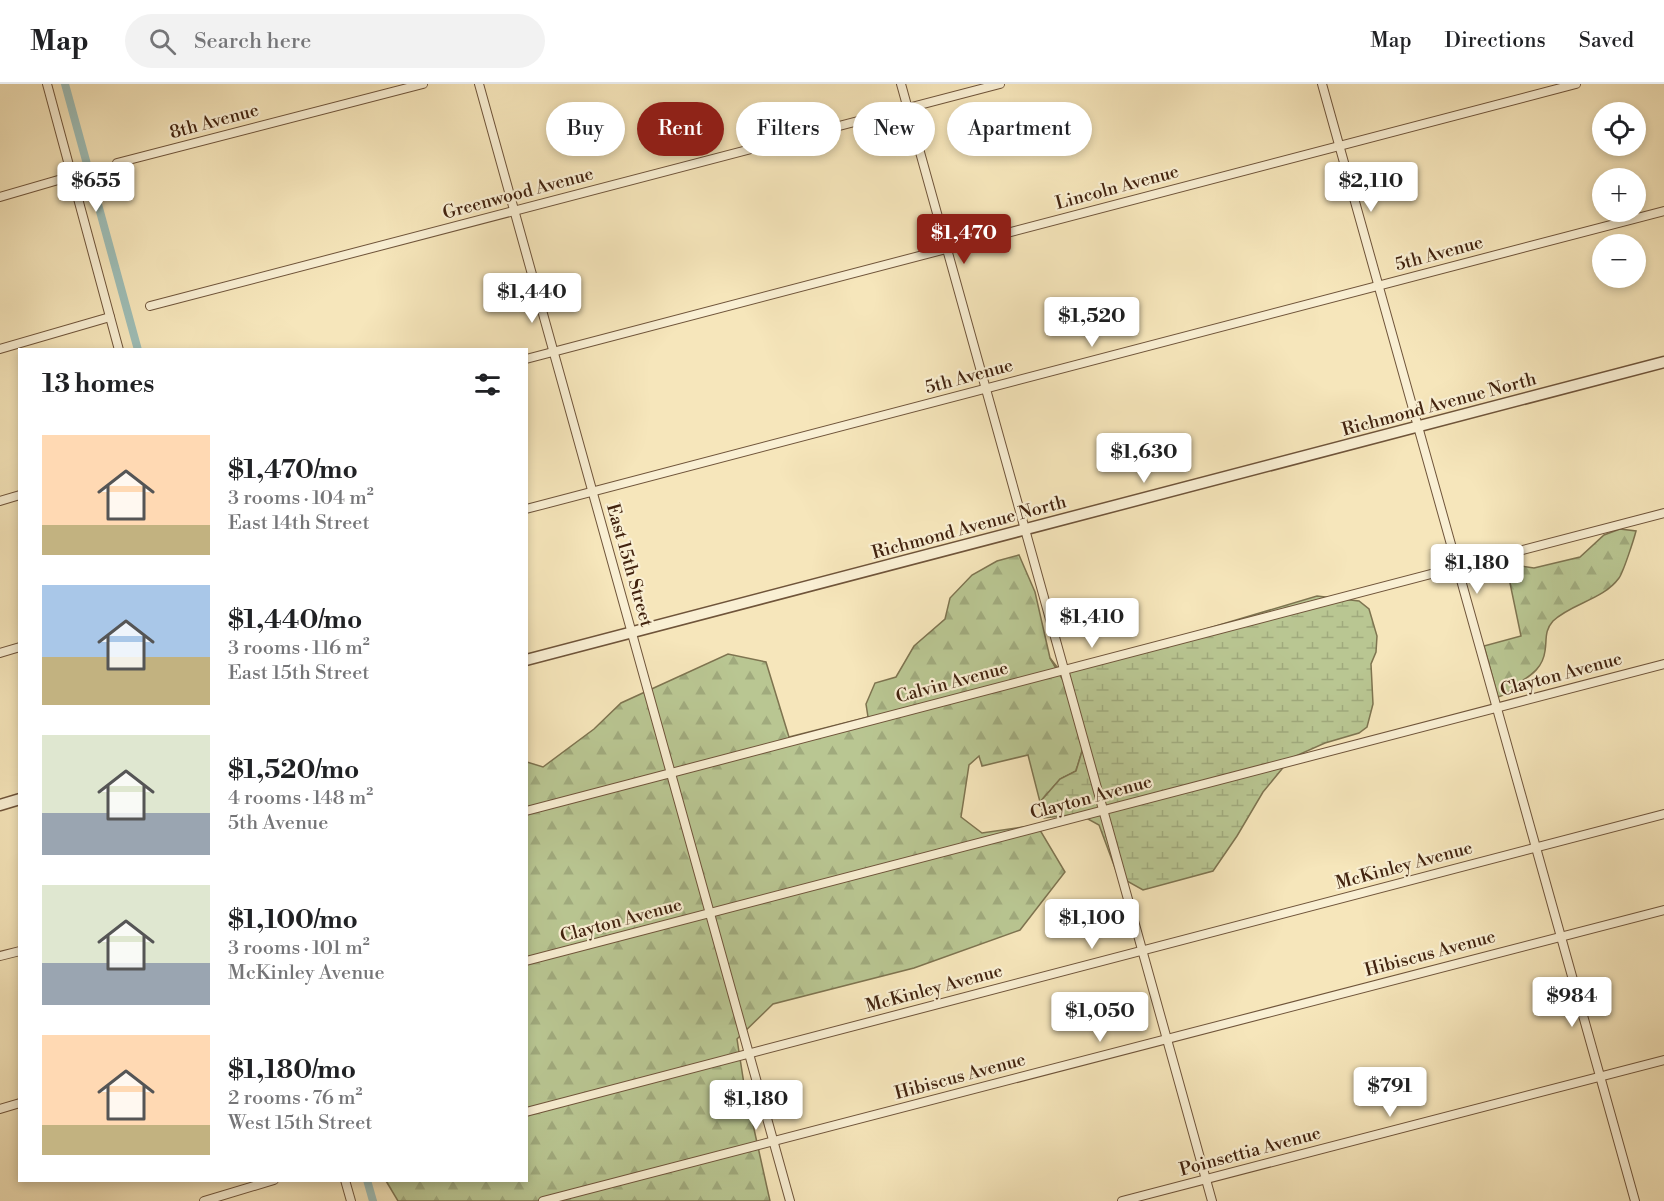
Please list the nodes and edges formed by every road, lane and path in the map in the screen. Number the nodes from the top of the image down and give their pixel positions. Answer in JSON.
{"nodes":[{"id":1,"x":47,"y":84,"type":"edge"},
{"id":2,"x":423,"y":84,"type":"edge"},
{"id":3,"x":479,"y":84,"type":"edge"},
{"id":4,"x":901,"y":84,"type":"edge"},
{"id":5,"x":1000,"y":84,"type":"edge"},
{"id":6,"x":1322,"y":84,"type":"edge"},
{"id":7,"x":1576,"y":84,"type":"edge"},
{"id":8,"x":906,"y":102,"type":"edge"},
{"id":9,"x":931,"y":102,"type":"edge"},
{"id":10,"x":853,"y":122,"type":"edge"},
{"id":11,"x":1339,"y":146,"type":"junction"},
{"id":12,"x":921,"y":156,"type":"edge"},
{"id":13,"x":117,"y":163,"type":"dead end"},
{"id":14,"x":72,"y":176,"type":"junction"},
{"id":15,"x":0,"y":197,"type":"edge"},
{"id":16,"x":514,"y":211,"type":"junction"},
{"id":17,"x":1664,"y":212,"type":"edge"},
{"id":18,"x":946,"y":249,"type":"junction"},
{"id":19,"x":1378,"y":286,"type":"junction"},
{"id":20,"x":150,"y":306,"type":"dead end"},
{"id":21,"x":110,"y":317,"type":"junction"},
{"id":22,"x":118,"y":348,"type":"edge"},
{"id":23,"x":0,"y":349,"type":"edge"},
{"id":24,"x":554,"y":352,"type":"junction"},
{"id":25,"x":528,"y":358,"type":"edge"},
{"id":26,"x":1664,"y":363,"type":"edge"},
{"id":27,"x":985,"y":389,"type":"junction"},
{"id":28,"x":1417,"y":427,"type":"junction"},
{"id":29,"x":592,"y":492,"type":"junction"},
{"id":30,"x":18,"y":496,"type":"edge"},
{"id":31,"x":0,"y":501,"type":"edge"},
{"id":32,"x":528,"y":508,"type":"edge"},
{"id":33,"x":1664,"y":513,"type":"edge"},
{"id":34,"x":1024,"y":530,"type":"junction"},
{"id":35,"x":1456,"y":567,"type":"junction"},
{"id":36,"x":631,"y":632,"type":"junction"},
{"id":37,"x":18,"y":648,"type":"edge"},
{"id":38,"x":0,"y":653,"type":"edge"},
{"id":39,"x":528,"y":659,"type":"edge"},
{"id":40,"x":1664,"y":664,"type":"edge"},
{"id":41,"x":1062,"y":670,"type":"junction"},
{"id":42,"x":1495,"y":708,"type":"junction"},
{"id":43,"x":670,"y":773,"type":"junction"},
{"id":44,"x":18,"y":800,"type":"edge"},
{"id":45,"x":0,"y":805,"type":"edge"},
{"id":46,"x":528,"y":810,"type":"edge"},
{"id":47,"x":1102,"y":810,"type":"junction"},
{"id":48,"x":1664,"y":814,"type":"edge"},
{"id":49,"x":1535,"y":848,"type":"junction"},
{"id":50,"x":1664,"y":910,"type":"edge"},
{"id":51,"x":709,"y":914,"type":"junction"},
{"id":52,"x":1559,"y":937,"type":"junction"},
{"id":53,"x":1141,"y":951,"type":"junction"},
{"id":54,"x":18,"y":952,"type":"edge"},
{"id":55,"x":0,"y":956,"type":"edge"},
{"id":56,"x":528,"y":960,"type":"edge"},
{"id":57,"x":1166,"y":1039,"type":"junction"},
{"id":58,"x":748,"y":1054,"type":"junction"},
{"id":59,"x":1664,"y":1060,"type":"edge"},
{"id":60,"x":1599,"y":1077,"type":"junction"},
{"id":61,"x":18,"y":1104,"type":"edge"},
{"id":62,"x":0,"y":1109,"type":"edge"},
{"id":63,"x":528,"y":1111,"type":"edge"},
{"id":64,"x":772,"y":1141,"type":"junction"},
{"id":65,"x":1206,"y":1179,"type":"junction"},
{"id":66,"x":267,"y":1182,"type":"edge"},
{"id":67,"x":346,"y":1182,"type":"edge"},
{"id":68,"x":350,"y":1198,"type":"edge"},
{"id":69,"x":204,"y":1201,"type":"edge"},
{"id":70,"x":543,"y":1201,"type":"edge"},
{"id":71,"x":790,"y":1201,"type":"edge"},
{"id":72,"x":1122,"y":1201,"type":"edge"},
{"id":73,"x":1212,"y":1201,"type":"edge"},
{"id":74,"x":1635,"y":1201,"type":"edge"}],
"edges":[{"from":1,"to":14,"type":"street"},
{"from":2,"to":13,"type":"street","name":"8th Avenue"},
{"from":3,"to":16,"type":"street","name":"East 15th Street"},
{"from":4,"to":8,"type":"street"},
{"from":5,"to":9,"type":"street","name":"Greenwood Avenue"},
{"from":6,"to":11,"type":"street"},
{"from":7,"to":11,"type":"street","name":"Lincoln Avenue"},
{"from":10,"to":16,"type":"street","name":"Greenwood Avenue"},
{"from":11,"to":18,"type":"street","name":"Lincoln Avenue"},
{"from":11,"to":19,"type":"street"},
{"from":12,"to":18,"type":"street"},
{"from":14,"to":15,"type":"street"},
{"from":14,"to":21,"type":"street"},
{"from":16,"to":20,"type":"street","name":"Greenwood Avenue"},
{"from":16,"to":24,"type":"street","name":"East 15th Street"},
{"from":17,"to":19,"type":"street","name":"5th Avenue"},
{"from":18,"to":24,"type":"street","name":"Lincoln Avenue"},
{"from":18,"to":27,"type":"street"},
{"from":19,"to":27,"type":"street","name":"5th Avenue"},
{"from":19,"to":28,"type":"street"},
{"from":21,"to":22,"type":"street"},
{"from":21,"to":23,"type":"street"},
{"from":24,"to":25,"type":"street","name":"Lincoln Avenue"},
{"from":24,"to":29,"type":"street","name":"East 15th Street"},
{"from":26,"to":28,"type":"street","name":"Richmond Avenue North"},
{"from":27,"to":29,"type":"street","name":"5th Avenue"},
{"from":27,"to":34,"type":"street"},
{"from":28,"to":34,"type":"street","name":"Richmond Avenue North"},
{"from":28,"to":35,"type":"street"},
{"from":29,"to":32,"type":"street","name":"5th Avenue"},
{"from":29,"to":36,"type":"street","name":"East 15th Street"},
{"from":30,"to":31,"type":"street"},
{"from":33,"to":35,"type":"street","name":"Calvin Avenue"},
{"from":34,"to":36,"type":"street","name":"Richmond Avenue North"},
{"from":34,"to":41,"type":"street"},
{"from":35,"to":41,"type":"street","name":"Calvin Avenue"},
{"from":35,"to":42,"type":"street"},
{"from":36,"to":39,"type":"street","name":"Richmond Avenue North"},
{"from":36,"to":43,"type":"street","name":"East 15th Street"},
{"from":37,"to":38,"type":"street"},
{"from":40,"to":42,"type":"street","name":"Clayton Avenue"},
{"from":41,"to":43,"type":"street","name":"Calvin Avenue"},
{"from":41,"to":47,"type":"street"},
{"from":42,"to":47,"type":"street","name":"Clayton Avenue"},
{"from":42,"to":49,"type":"street"},
{"from":43,"to":46,"type":"street","name":"Calvin Avenue"},
{"from":43,"to":51,"type":"street","name":"East 15th Street"},
{"from":44,"to":45,"type":"street"},
{"from":47,"to":51,"type":"street","name":"Clayton Avenue"},
{"from":47,"to":53,"type":"street"},
{"from":48,"to":49,"type":"street","name":"McKinley Avenue"},
{"from":49,"to":52,"type":"street"},
{"from":49,"to":53,"type":"street","name":"McKinley Avenue"},
{"from":50,"to":52,"type":"street","name":"Hibiscus Avenue"},
{"from":51,"to":56,"type":"street","name":"Clayton Avenue"},
{"from":51,"to":58,"type":"street","name":"East 15th Street"},
{"from":52,"to":57,"type":"street","name":"Hibiscus Avenue"},
{"from":52,"to":60,"type":"street"},
{"from":53,"to":57,"type":"street"},
{"from":53,"to":58,"type":"street","name":"McKinley Avenue"},
{"from":54,"to":55,"type":"street"},
{"from":57,"to":64,"type":"street","name":"Hibiscus Avenue"},
{"from":57,"to":65,"type":"street"},
{"from":58,"to":63,"type":"street","name":"McKinley Avenue"},
{"from":58,"to":64,"type":"street","name":"East 15th Street"},
{"from":59,"to":60,"type":"street","name":"Poinsettia Avenue"},
{"from":60,"to":65,"type":"street","name":"Poinsettia Avenue"},
{"from":60,"to":74,"type":"street"},
{"from":61,"to":62,"type":"street"},
{"from":64,"to":70,"type":"street","name":"Hibiscus Avenue"},
{"from":64,"to":71,"type":"street","name":"East 15th Street"},
{"from":65,"to":72,"type":"street","name":"Poinsettia Avenue"},
{"from":65,"to":73,"type":"street"},
{"from":66,"to":69,"type":"street"},
{"from":67,"to":68,"type":"street"}]}
